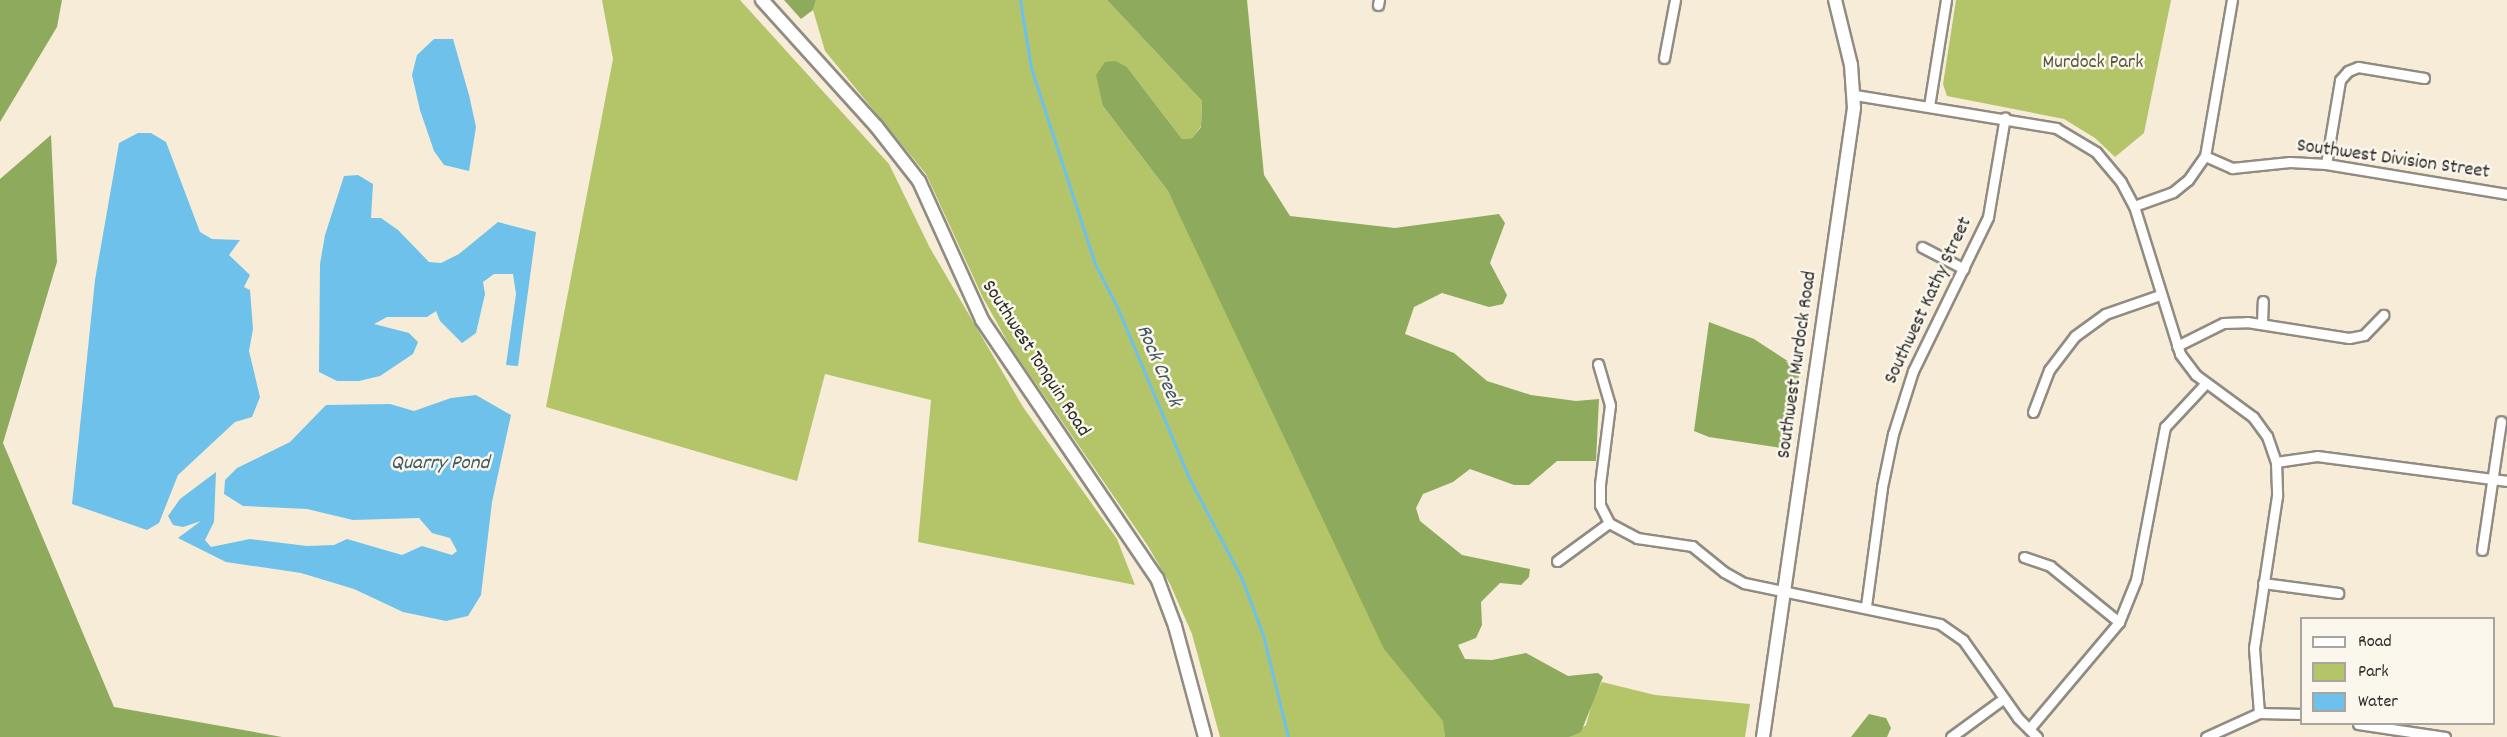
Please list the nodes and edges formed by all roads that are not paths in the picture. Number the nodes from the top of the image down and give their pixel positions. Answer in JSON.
{"nodes":[{"id":1,"x":762,"y":0,"type":"edge"},
{"id":2,"x":1675,"y":0,"type":"edge"},
{"id":3,"x":1835,"y":0,"type":"edge"},
{"id":4,"x":1946,"y":0,"type":"edge"},
{"id":5,"x":2232,"y":0,"type":"edge"},
{"id":6,"x":1664,"y":58,"type":"dead end"},
{"id":7,"x":2424,"y":78,"type":"dead end"},
{"id":8,"x":1855,"y":95,"type":"junction"},
{"id":9,"x":1929,"y":106,"type":"junction"},
{"id":10,"x":2005,"y":117,"type":"junction"},
{"id":11,"x":2205,"y":156,"type":"junction"},
{"id":12,"x":2326,"y":164,"type":"junction"},
{"id":13,"x":2507,"y":194,"type":"edge"},
{"id":14,"x":2134,"y":206,"type":"junction"},
{"id":15,"x":1922,"y":247,"type":"dead end"},
{"id":16,"x":1964,"y":269,"type":"junction"},
{"id":17,"x":2160,"y":295,"type":"junction"},
{"id":18,"x":2263,"y":301,"type":"dead end"},
{"id":19,"x":2383,"y":315,"type":"dead end"},
{"id":20,"x":2262,"y":324,"type":"junction"},
{"id":21,"x":2177,"y":346,"type":"junction"},
{"id":22,"x":1598,"y":364,"type":"dead end"},
{"id":23,"x":2206,"y":383,"type":"junction"},
{"id":24,"x":2033,"y":412,"type":"dead end"},
{"id":25,"x":2500,"y":421,"type":"dead end"},
{"id":26,"x":2277,"y":462,"type":"junction"},
{"id":27,"x":2492,"y":478,"type":"junction"},
{"id":28,"x":2507,"y":481,"type":"edge"},
{"id":29,"x":1609,"y":523,"type":"junction"},
{"id":30,"x":2482,"y":550,"type":"dead end"},
{"id":31,"x":2025,"y":557,"type":"dead end"},
{"id":32,"x":1557,"y":561,"type":"dead end"},
{"id":33,"x":2264,"y":583,"type":"junction"},
{"id":34,"x":1784,"y":590,"type":"junction"},
{"id":35,"x":2338,"y":593,"type":"dead end"},
{"id":36,"x":1866,"y":606,"type":"junction"},
{"id":37,"x":2119,"y":622,"type":"junction"},
{"id":38,"x":2003,"y":699,"type":"junction"},
{"id":39,"x":2259,"y":713,"type":"junction"},
{"id":40,"x":2300,"y":714,"type":"edge"},
{"id":41,"x":2365,"y":725,"type":"edge"},
{"id":42,"x":2029,"y":729,"type":"junction"},
{"id":43,"x":2392,"y":733,"type":"edge"},
{"id":44,"x":1205,"y":737,"type":"edge"},
{"id":45,"x":1763,"y":737,"type":"edge"},
{"id":46,"x":1951,"y":737,"type":"edge"},
{"id":47,"x":2037,"y":737,"type":"edge"},
{"id":48,"x":2206,"y":737,"type":"edge"},
{"id":49,"x":2445,"y":737,"type":"edge"}],
"edges":[{"from":1,"to":44,"type":"main road","name":"Southwest Tonquin Road"},
{"from":2,"to":6,"type":"street"},
{"from":3,"to":8,"type":"main road","name":"Southwest Murdock Road"},
{"from":4,"to":9,"type":"street"},
{"from":5,"to":11,"type":"street"},
{"from":7,"to":12,"type":"street"},
{"from":8,"to":9,"type":"street"},
{"from":8,"to":34,"type":"main road","name":"Southwest Murdock Road"},
{"from":9,"to":10,"type":"street"},
{"from":10,"to":14,"type":"street"},
{"from":10,"to":16,"type":"street","name":"Southwest Kathy Street"},
{"from":11,"to":12,"type":"street","name":"Southwest Division Street"},
{"from":11,"to":14,"type":"street"},
{"from":12,"to":13,"type":"street","name":"Southwest Division Street"},
{"from":14,"to":17,"type":"street"},
{"from":15,"to":16,"type":"street"},
{"from":16,"to":36,"type":"street","name":"Southwest Kathy Street"},
{"from":17,"to":21,"type":"street"},
{"from":17,"to":24,"type":"street"},
{"from":18,"to":20,"type":"street"},
{"from":19,"to":20,"type":"street"},
{"from":20,"to":21,"type":"street"},
{"from":21,"to":23,"type":"street"},
{"from":22,"to":29,"type":"street"},
{"from":23,"to":26,"type":"street"},
{"from":23,"to":37,"type":"street"},
{"from":25,"to":27,"type":"street"},
{"from":26,"to":27,"type":"street"},
{"from":26,"to":33,"type":"street"},
{"from":27,"to":28,"type":"street"},
{"from":27,"to":30,"type":"street"},
{"from":29,"to":32,"type":"street"},
{"from":29,"to":34,"type":"street"},
{"from":31,"to":37,"type":"street"},
{"from":33,"to":35,"type":"street"},
{"from":33,"to":39,"type":"street"},
{"from":34,"to":36,"type":"street"},
{"from":34,"to":45,"type":"main road","name":"Southwest Murdock Road"},
{"from":36,"to":38,"type":"street"},
{"from":37,"to":42,"type":"street"},
{"from":38,"to":42,"type":"street"},
{"from":38,"to":46,"type":"street"},
{"from":39,"to":40,"type":"street"},
{"from":39,"to":48,"type":"street"},
{"from":41,"to":43,"type":"street"},
{"from":42,"to":47,"type":"street"},
{"from":43,"to":49,"type":"street"}]}
